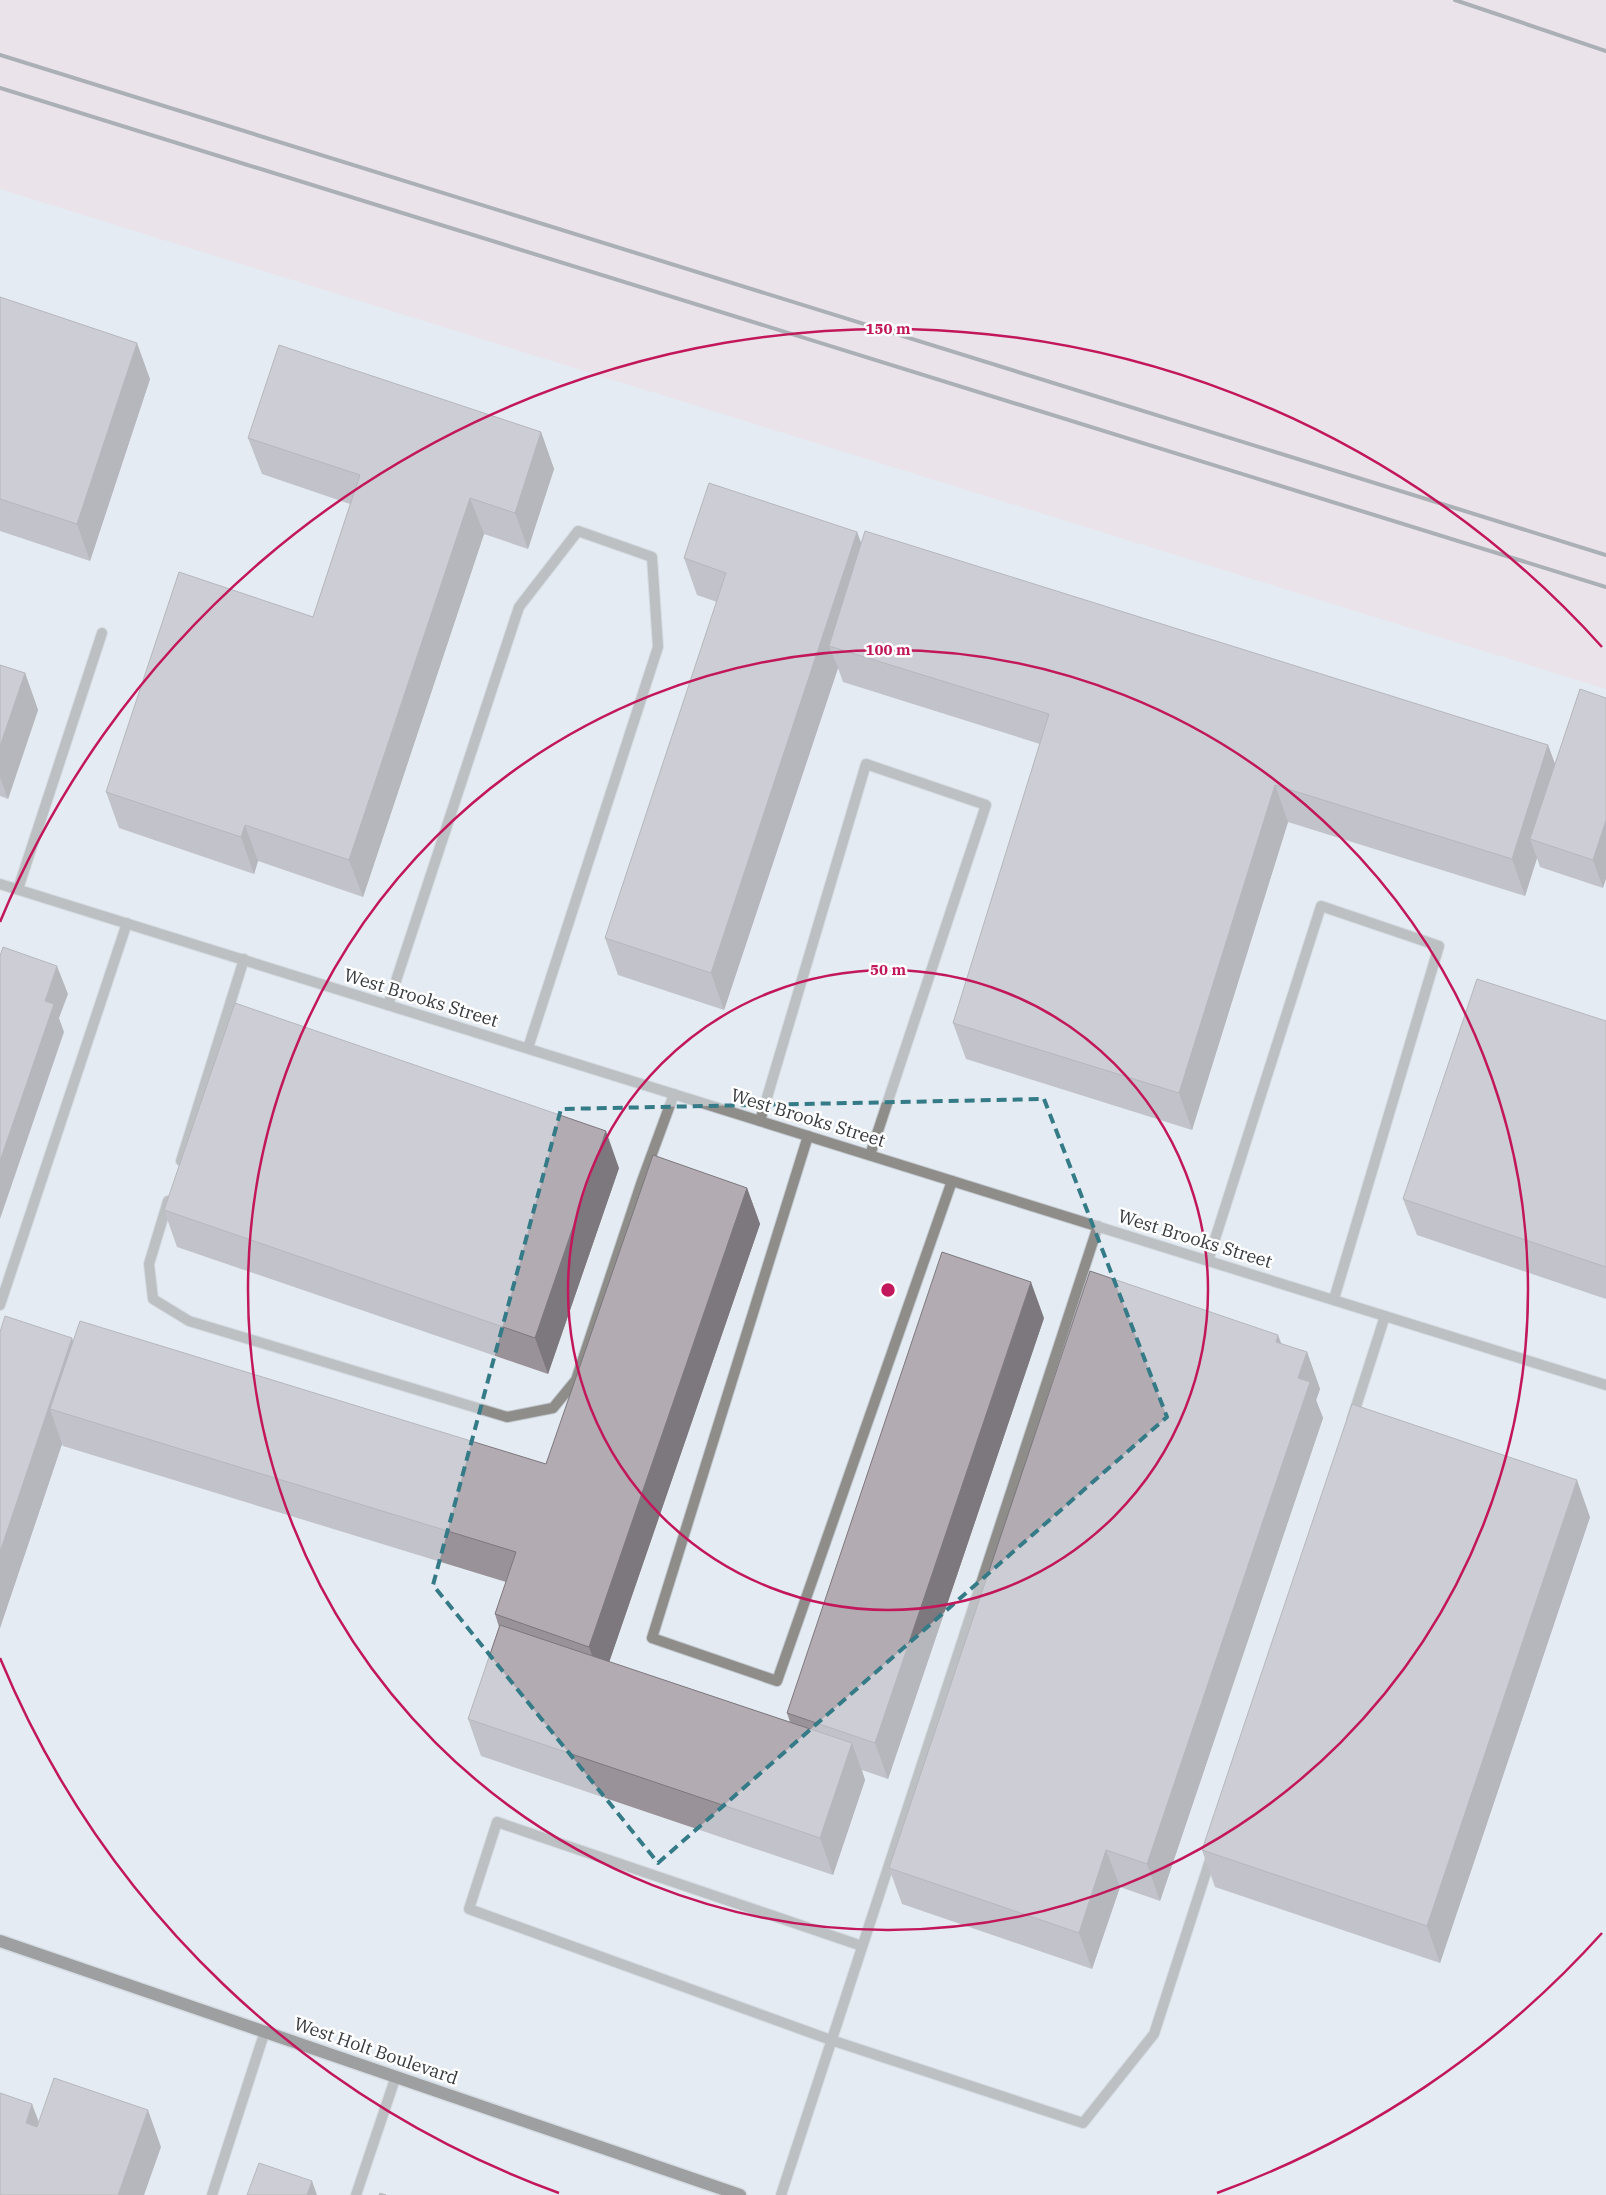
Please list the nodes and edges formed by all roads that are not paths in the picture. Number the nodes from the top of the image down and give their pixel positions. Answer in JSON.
{"nodes":[{"id":1,"x":102,"y":633,"type":"dead end"},
{"id":2,"x":0,"y":884,"type":"edge"},
{"id":3,"x":18,"y":889,"type":"junction"},
{"id":4,"x":127,"y":923,"type":"junction"},
{"id":5,"x":244,"y":960,"type":"junction"},
{"id":6,"x":388,"y":1004,"type":"junction"},
{"id":7,"x":528,"y":1048,"type":"junction"},
{"id":8,"x":674,"y":1094,"type":"junction"},
{"id":9,"x":760,"y":1121,"type":"junction"},
{"id":10,"x":808,"y":1136,"type":"junction"},
{"id":11,"x":870,"y":1155,"type":"junction"},
{"id":12,"x":178,"y":1170,"type":"edge"},
{"id":13,"x":952,"y":1181,"type":"junction"},
{"id":14,"x":172,"y":1188,"type":"edge"},
{"id":15,"x":1098,"y":1226,"type":"junction"},
{"id":16,"x":1208,"y":1260,"type":"junction"},
{"id":17,"x":1334,"y":1299,"type":"junction"},
{"id":18,"x":0,"y":1306,"type":"edge"},
{"id":19,"x":1385,"y":1316,"type":"junction"},
{"id":20,"x":1606,"y":1385,"type":"edge"},
{"id":21,"x":1349,"y":1429,"type":"edge"},
{"id":22,"x":1214,"y":1845,"type":"edge"},
{"id":23,"x":0,"y":1941,"type":"edge"},
{"id":24,"x":862,"y":1946,"type":"junction"},
{"id":25,"x":265,"y":2031,"type":"junction"},
{"id":26,"x":831,"y":2040,"type":"junction"},
{"id":27,"x":396,"y":2076,"type":"junction"},
{"id":28,"x":212,"y":2195,"type":"edge"},
{"id":29,"x":356,"y":2195,"type":"edge"},
{"id":30,"x":740,"y":2195,"type":"edge"},
{"id":31,"x":781,"y":2195,"type":"edge"}],
"edges":[{"from":1,"to":3,"type":"street"},
{"from":2,"to":3,"type":"street","name":"West Brooks Street"},
{"from":3,"to":4,"type":"street","name":"West Brooks Street"},
{"from":4,"to":5,"type":"street","name":"West Brooks Street"},
{"from":4,"to":18,"type":"street"},
{"from":5,"to":6,"type":"street","name":"West Brooks Street"},
{"from":5,"to":12,"type":"street"},
{"from":6,"to":7,"type":"street","name":"West Brooks Street"},
{"from":6,"to":7,"type":"street"},
{"from":7,"to":8,"type":"street","name":"West Brooks Street"},
{"from":8,"to":9,"type":"street","name":"West Brooks Street"},
{"from":8,"to":14,"type":"street"},
{"from":9,"to":10,"type":"street","name":"West Brooks Street"},
{"from":9,"to":11,"type":"street"},
{"from":10,"to":11,"type":"street","name":"West Brooks Street"},
{"from":10,"to":13,"type":"street"},
{"from":11,"to":13,"type":"street","name":"West Brooks Street"},
{"from":13,"to":15,"type":"street","name":"West Brooks Street"},
{"from":15,"to":16,"type":"street","name":"West Brooks Street"},
{"from":15,"to":24,"type":"street"},
{"from":16,"to":17,"type":"street","name":"West Brooks Street"},
{"from":16,"to":17,"type":"street"},
{"from":17,"to":19,"type":"street","name":"West Brooks Street"},
{"from":19,"to":20,"type":"street","name":"West Brooks Street"},
{"from":19,"to":21,"type":"street"},
{"from":22,"to":26,"type":"street"},
{"from":23,"to":25,"type":"main road","name":"West Holt Boulevard"},
{"from":24,"to":26,"type":"street"},
{"from":24,"to":26,"type":"street"},
{"from":25,"to":27,"type":"main road","name":"West Holt Boulevard"},
{"from":25,"to":28,"type":"street"},
{"from":26,"to":31,"type":"street"},
{"from":27,"to":29,"type":"street"},
{"from":27,"to":30,"type":"main road","name":"West Holt Boulevard"}]}
